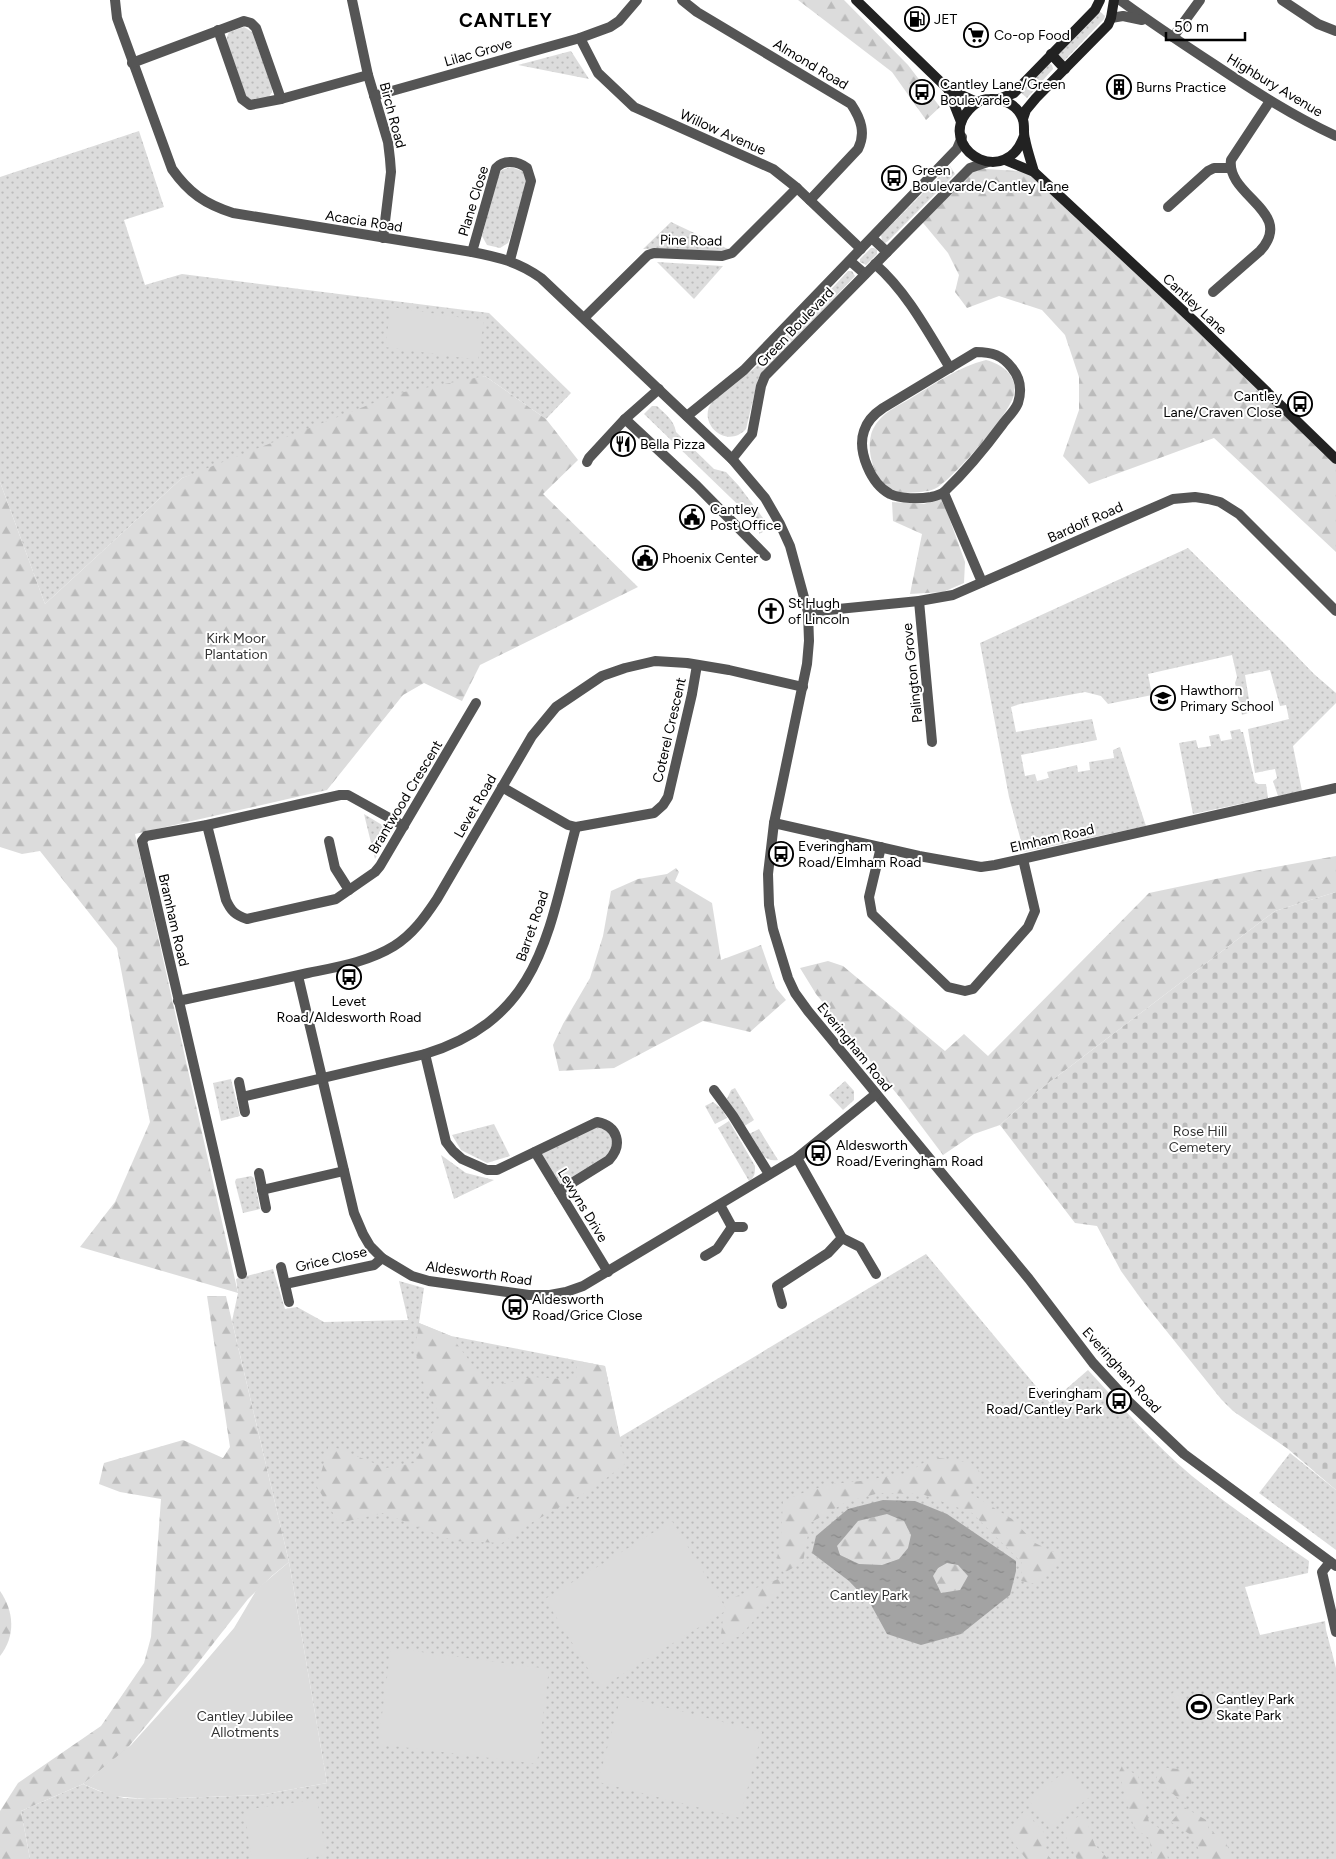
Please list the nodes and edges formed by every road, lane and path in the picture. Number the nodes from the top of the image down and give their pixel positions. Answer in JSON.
{"nodes":[{"id":1,"x":115,"y":0,"type":"edge"},
{"id":2,"x":352,"y":0,"type":"edge"},
{"id":3,"x":638,"y":0,"type":"edge"},
{"id":4,"x":682,"y":0,"type":"edge"},
{"id":5,"x":856,"y":0,"type":"edge"},
{"id":6,"x":1100,"y":0,"type":"edge"},
{"id":7,"x":1114,"y":0,"type":"edge"},
{"id":8,"x":1120,"y":0,"type":"edge"},
{"id":9,"x":1200,"y":0,"type":"edge"},
{"id":10,"x":1282,"y":0,"type":"edge"},
{"id":11,"x":1111,"y":18,"type":"junction"},
{"id":12,"x":1150,"y":23,"type":"junction"},
{"id":13,"x":218,"y":30,"type":"junction"},
{"id":14,"x":1336,"y":31,"type":"edge"},
{"id":15,"x":1173,"y":37,"type":"junction"},
{"id":16,"x":580,"y":38,"type":"junction"},
{"id":17,"x":1051,"y":54,"type":"junction"},
{"id":18,"x":132,"y":63,"type":"junction"},
{"id":19,"x":1065,"y":69,"type":"junction"},
{"id":20,"x":368,"y":75,"type":"junction"},
{"id":21,"x":948,"y":89,"type":"junction"},
{"id":22,"x":374,"y":96,"type":"junction"},
{"id":23,"x":281,"y":99,"type":"junction"},
{"id":24,"x":999,"y":99,"type":"junction"},
{"id":25,"x":1270,"y":101,"type":"junction"},
{"id":26,"x":977,"y":102,"type":"junction"},
{"id":27,"x":1022,"y":119,"type":"junction"},
{"id":28,"x":961,"y":122,"type":"junction"},
{"id":29,"x":1024,"y":136,"type":"junction"},
{"id":30,"x":1336,"y":136,"type":"edge"},
{"id":31,"x":962,"y":137,"type":"junction"},
{"id":32,"x":1005,"y":160,"type":"junction"},
{"id":33,"x":988,"y":162,"type":"junction"},
{"id":34,"x":1230,"y":168,"type":"junction"},
{"id":35,"x":1034,"y":172,"type":"junction"},
{"id":36,"x":797,"y":188,"type":"junction"},
{"id":37,"x":810,"y":200,"type":"junction"},
{"id":38,"x":1168,"y":207,"type":"dead end"},
{"id":39,"x":383,"y":238,"type":"junction"},
{"id":40,"x":872,"y":238,"type":"junction"},
{"id":41,"x":861,"y":249,"type":"junction"},
{"id":42,"x":472,"y":252,"type":"junction"},
{"id":43,"x":887,"y":252,"type":"junction"},
{"id":44,"x":510,"y":260,"type":"junction"},
{"id":45,"x":850,"y":261,"type":"junction"},
{"id":46,"x":875,"y":264,"type":"junction"},
{"id":47,"x":865,"y":274,"type":"junction"},
{"id":48,"x":1213,"y":292,"type":"dead end"},
{"id":49,"x":584,"y":318,"type":"junction"},
{"id":50,"x":950,"y":368,"type":"junction"},
{"id":51,"x":659,"y":388,"type":"junction"},
{"id":52,"x":687,"y":416,"type":"junction"},
{"id":53,"x":625,"y":419,"type":"junction"},
{"id":54,"x":732,"y":459,"type":"junction"},
{"id":55,"x":1336,"y":459,"type":"edge"},
{"id":56,"x":587,"y":462,"type":"dead end"},
{"id":57,"x":944,"y":493,"type":"junction"},
{"id":58,"x":766,"y":556,"type":"dead end"},
{"id":59,"x":982,"y":582,"type":"junction"},
{"id":60,"x":919,"y":601,"type":"junction"},
{"id":61,"x":1336,"y":611,"type":"edge"},
{"id":62,"x":808,"y":612,"type":"junction"},
{"id":63,"x":697,"y":665,"type":"junction"},
{"id":64,"x":803,"y":687,"type":"junction"},
{"id":65,"x":476,"y":703,"type":"dead end"},
{"id":66,"x":932,"y":742,"type":"dead end"},
{"id":67,"x":502,"y":787,"type":"junction"},
{"id":68,"x":1336,"y":788,"type":"edge"},
{"id":69,"x":774,"y":823,"type":"junction"},
{"id":70,"x":207,"y":825,"type":"junction"},
{"id":71,"x":404,"y":826,"type":"junction"},
{"id":72,"x":576,"y":828,"type":"junction"},
{"id":73,"x":329,"y":841,"type":"dead end"},
{"id":74,"x":881,"y":847,"type":"junction"},
{"id":75,"x":1023,"y":859,"type":"junction"},
{"id":76,"x":349,"y":890,"type":"junction"},
{"id":77,"x":298,"y":976,"type":"junction"},
{"id":78,"x":178,"y":1001,"type":"junction"},
{"id":79,"x":425,"y":1054,"type":"junction"},
{"id":80,"x":322,"y":1079,"type":"junction"},
{"id":81,"x":239,"y":1082,"type":"dead end"},
{"id":82,"x":714,"y":1090,"type":"dead end"},
{"id":83,"x":876,"y":1094,"type":"junction"},
{"id":84,"x":242,"y":1097,"type":"junction"},
{"id":85,"x":245,"y":1112,"type":"dead end"},
{"id":86,"x":535,"y":1152,"type":"junction"},
{"id":87,"x":797,"y":1158,"type":"junction"},
{"id":88,"x":344,"y":1171,"type":"junction"},
{"id":89,"x":258,"y":1174,"type":"dead end"},
{"id":90,"x":769,"y":1174,"type":"junction"},
{"id":91,"x":262,"y":1190,"type":"junction"},
{"id":92,"x":559,"y":1191,"type":"junction"},
{"id":93,"x":720,"y":1205,"type":"junction"},
{"id":94,"x":266,"y":1208,"type":"dead end"},
{"id":95,"x":732,"y":1227,"type":"junction"},
{"id":96,"x":743,"y":1227,"type":"dead end"},
{"id":97,"x":842,"y":1238,"type":"junction"},
{"id":98,"x":706,"y":1256,"type":"dead end"},
{"id":99,"x":382,"y":1258,"type":"junction"},
{"id":100,"x":281,"y":1267,"type":"dead end"},
{"id":101,"x":608,"y":1272,"type":"junction"},
{"id":102,"x":242,"y":1274,"type":"dead end"},
{"id":103,"x":876,"y":1274,"type":"dead end"},
{"id":104,"x":285,"y":1284,"type":"junction"},
{"id":105,"x":289,"y":1302,"type":"dead end"},
{"id":106,"x":782,"y":1304,"type":"dead end"},
{"id":107,"x":1333,"y":1564,"type":"edge"},
{"id":108,"x":1335,"y":1627,"type":"edge"}],
"edges":[{"from":1,"to":18,"type":"street","name":"Acacia Road"},
{"from":2,"to":20,"type":"street","name":"Birch Road"},
{"from":3,"to":16,"type":"street","name":"Lilac Grove"},
{"from":4,"to":37,"type":"street","name":"Almond Road"},
{"from":5,"to":21,"type":"main road"},
{"from":6,"to":17,"type":"main road"},
{"from":7,"to":11,"type":"main road"},
{"from":8,"to":12,"type":"street"},
{"from":9,"to":15,"type":"street"},
{"from":10,"to":14,"type":"street"},
{"from":11,"to":12,"type":"street"},
{"from":11,"to":19,"type":"main road"},
{"from":12,"to":15,"type":"street","name":"Highbury Avenue"},
{"from":13,"to":18,"type":"street"},
{"from":13,"to":23,"type":"street"},
{"from":13,"to":23,"type":"street"},
{"from":15,"to":25,"type":"street","name":"Highbury Avenue"},
{"from":16,"to":22,"type":"street","name":"Lilac Grove"},
{"from":16,"to":36,"type":"street","name":"Willow Avenue"},
{"from":17,"to":19,"type":"main road"},
{"from":17,"to":24,"type":"main road"},
{"from":18,"to":39,"type":"street","name":"Acacia Road"},
{"from":19,"to":27,"type":"main road"},
{"from":20,"to":22,"type":"street","name":"Birch Road"},
{"from":20,"to":23,"type":"street"},
{"from":21,"to":26,"type":"main road"},
{"from":21,"to":28,"type":"main road"},
{"from":22,"to":39,"type":"street","name":"Birch Road"},
{"from":24,"to":26,"type":"main road"},
{"from":24,"to":27,"type":"main road"},
{"from":25,"to":30,"type":"street","name":"Highbury Avenue"},
{"from":25,"to":34,"type":"street"},
{"from":26,"to":28,"type":"main road"},
{"from":27,"to":29,"type":"main road"},
{"from":28,"to":31,"type":"main road"},
{"from":29,"to":32,"type":"main road"},
{"from":29,"to":35,"type":"main road"},
{"from":31,"to":33,"type":"main road"},
{"from":31,"to":40,"type":"street","name":"Green Boulevard"},
{"from":32,"to":33,"type":"main road"},
{"from":32,"to":35,"type":"main road","name":"Cantley Lane"},
{"from":33,"to":43,"type":"street","name":"Green Boulevard"},
{"from":34,"to":38,"type":"street"},
{"from":34,"to":48,"type":"street"},
{"from":35,"to":55,"type":"main road","name":"Cantley Lane"},
{"from":36,"to":37,"type":"street","name":"Willow Avenue"},
{"from":36,"to":49,"type":"street","name":"Pine Road"},
{"from":37,"to":41,"type":"street","name":"Willow Avenue"},
{"from":39,"to":42,"type":"street","name":"Acacia Road"},
{"from":40,"to":41,"type":"street","name":"Green Boulevard"},
{"from":40,"to":43,"type":"street"},
{"from":41,"to":45,"type":"street","name":"Green Boulevard"},
{"from":42,"to":44,"type":"street","name":"Acacia Road"},
{"from":42,"to":44,"type":"street","name":"Plane Close"},
{"from":43,"to":46,"type":"street","name":"Green Boulevard"},
{"from":44,"to":49,"type":"street","name":"Acacia Road"},
{"from":45,"to":47,"type":"street"},
{"from":45,"to":52,"type":"street","name":"Green Boulevard"},
{"from":46,"to":47,"type":"street","name":"Green Boulevard"},
{"from":46,"to":50,"type":"street"},
{"from":47,"to":54,"type":"street","name":"Green Boulevard"},
{"from":49,"to":51,"type":"street","name":"Acacia Road"},
{"from":50,"to":57,"type":"street"},
{"from":50,"to":57,"type":"street"},
{"from":51,"to":52,"type":"street","name":"Acacia Road"},
{"from":51,"to":53,"type":"street"},
{"from":52,"to":54,"type":"street","name":"Everingham Road"},
{"from":53,"to":56,"type":"street"},
{"from":53,"to":58,"type":"street"},
{"from":54,"to":62,"type":"street","name":"Everingham Road"},
{"from":57,"to":59,"type":"street"},
{"from":59,"to":60,"type":"street","name":"Bardolf Road"},
{"from":59,"to":61,"type":"street","name":"Bardolf Road"},
{"from":60,"to":62,"type":"street","name":"Bardolf Road"},
{"from":60,"to":66,"type":"street","name":"Palington Grove"},
{"from":62,"to":64,"type":"street","name":"Everingham Road"},
{"from":63,"to":64,"type":"street","name":"Levet Road"},
{"from":63,"to":67,"type":"street","name":"Levet Road"},
{"from":63,"to":72,"type":"street","name":"Coterel Crescent"},
{"from":64,"to":69,"type":"street","name":"Everingham Road"},
{"from":65,"to":71,"type":"street","name":"Brantwood Crescent"},
{"from":67,"to":72,"type":"street"},
{"from":67,"to":77,"type":"street","name":"Levet Road"},
{"from":68,"to":75,"type":"street","name":"Elmham Road"},
{"from":69,"to":74,"type":"street","name":"Elmham Road"},
{"from":69,"to":83,"type":"street","name":"Everingham Road"},
{"from":70,"to":71,"type":"street","name":"Bramham Road"},
{"from":70,"to":76,"type":"street","name":"Brantwood Crescent"},
{"from":70,"to":78,"type":"street","name":"Bramham Road"},
{"from":71,"to":76,"type":"street","name":"Brantwood Crescent"},
{"from":72,"to":79,"type":"street","name":"Barret Road"},
{"from":73,"to":76,"type":"street"},
{"from":74,"to":75,"type":"street","name":"Elmham Road"},
{"from":74,"to":75,"type":"street"},
{"from":77,"to":78,"type":"street","name":"Levet Road"},
{"from":77,"to":80,"type":"street","name":"Aldesworth Road"},
{"from":78,"to":102,"type":"street","name":"Bramham Road"},
{"from":79,"to":80,"type":"street","name":"Barret Road"},
{"from":79,"to":86,"type":"street"},
{"from":80,"to":84,"type":"street","name":"Barret Road"},
{"from":80,"to":88,"type":"street","name":"Aldesworth Road"},
{"from":81,"to":84,"type":"street"},
{"from":82,"to":90,"type":"street"},
{"from":83,"to":87,"type":"street","name":"Aldesworth Road"},
{"from":83,"to":107,"type":"street","name":"Everingham Road"},
{"from":84,"to":85,"type":"street"},
{"from":86,"to":92,"type":"street","name":"Lewyns Drive"},
{"from":86,"to":92,"type":"street"},
{"from":87,"to":90,"type":"street","name":"Aldesworth Road"},
{"from":87,"to":97,"type":"street"},
{"from":88,"to":91,"type":"street"},
{"from":88,"to":99,"type":"street","name":"Aldesworth Road"},
{"from":89,"to":91,"type":"street"},
{"from":90,"to":93,"type":"street","name":"Aldesworth Road"},
{"from":91,"to":94,"type":"street"},
{"from":92,"to":101,"type":"street","name":"Lewyns Drive"},
{"from":93,"to":95,"type":"street"},
{"from":93,"to":101,"type":"street","name":"Aldesworth Road"},
{"from":95,"to":96,"type":"street"},
{"from":95,"to":98,"type":"street"},
{"from":97,"to":103,"type":"street"},
{"from":97,"to":106,"type":"street"},
{"from":99,"to":101,"type":"street","name":"Aldesworth Road"},
{"from":99,"to":104,"type":"street","name":"Grice Close"},
{"from":100,"to":104,"type":"street","name":"Grice Close"},
{"from":104,"to":105,"type":"street","name":"Grice Close"},
{"from":107,"to":108,"type":"street"}]}
